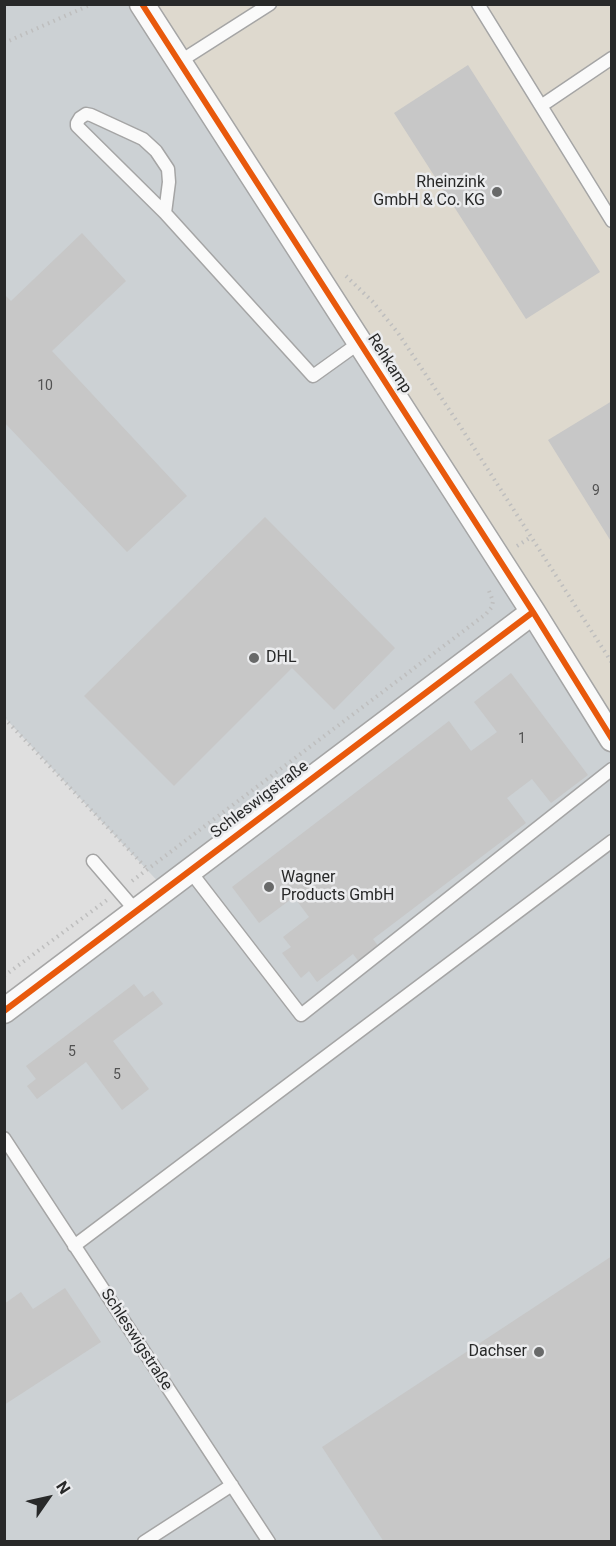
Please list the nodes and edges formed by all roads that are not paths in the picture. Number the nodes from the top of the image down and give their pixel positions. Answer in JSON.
{"nodes":[{"id":1,"x":142,"y":4,"type":"edge"},
{"id":2,"x":270,"y":4,"type":"edge"},
{"id":3,"x":478,"y":4,"type":"edge"},
{"id":4,"x":612,"y":58,"type":"edge"},
{"id":5,"x":179,"y":62,"type":"junction"},
{"id":6,"x":541,"y":106,"type":"junction"},
{"id":7,"x":607,"y":203,"type":"edge"},
{"id":8,"x":165,"y":213,"type":"junction"},
{"id":9,"x":612,"y":221,"type":"edge"},
{"id":10,"x":359,"y":343,"type":"junction"},
{"id":11,"x":533,"y":612,"type":"junction"},
{"id":12,"x":612,"y":739,"type":"edge"},
{"id":13,"x":612,"y":769,"type":"edge"},
{"id":14,"x":612,"y":842,"type":"edge"},
{"id":15,"x":93,"y":861,"type":"dead end"},
{"id":16,"x":190,"y":871,"type":"junction"},
{"id":17,"x":136,"y":911,"type":"junction"},
{"id":18,"x":4,"y":1011,"type":"edge"},
{"id":19,"x":4,"y":1138,"type":"edge"},
{"id":20,"x":74,"y":1246,"type":"junction"},
{"id":21,"x":232,"y":1485,"type":"junction"},
{"id":22,"x":144,"y":1542,"type":"edge"},
{"id":23,"x":269,"y":1542,"type":"edge"}],
"edges":[{"from":1,"to":5,"type":"street","name":"Rehkamp"},
{"from":2,"to":5,"type":"lane"},
{"from":3,"to":6,"type":"lane"},
{"from":4,"to":6,"type":"lane"},
{"from":5,"to":10,"type":"street","name":"Rehkamp"},
{"from":6,"to":7,"type":"lane"},
{"from":7,"to":9,"type":"lane"},
{"from":8,"to":8,"type":"lane"},
{"from":8,"to":10,"type":"lane"},
{"from":10,"to":11,"type":"street","name":"Rehkamp"},
{"from":11,"to":12,"type":"street","name":"Rehkamp"},
{"from":11,"to":16,"type":"street","name":"Schleswigstraße"},
{"from":13,"to":16,"type":"lane"},
{"from":14,"to":20,"type":"lane"},
{"from":15,"to":17,"type":"lane"},
{"from":16,"to":17,"type":"street","name":"Schleswigstraße"},
{"from":17,"to":18,"type":"street","name":"Schleswigstraße"},
{"from":19,"to":20,"type":"lane","name":"Schleswigstraße"},
{"from":20,"to":21,"type":"lane","name":"Schleswigstraße"},
{"from":21,"to":22,"type":"lane"},
{"from":21,"to":23,"type":"lane","name":"Schleswigstraße"}]}
